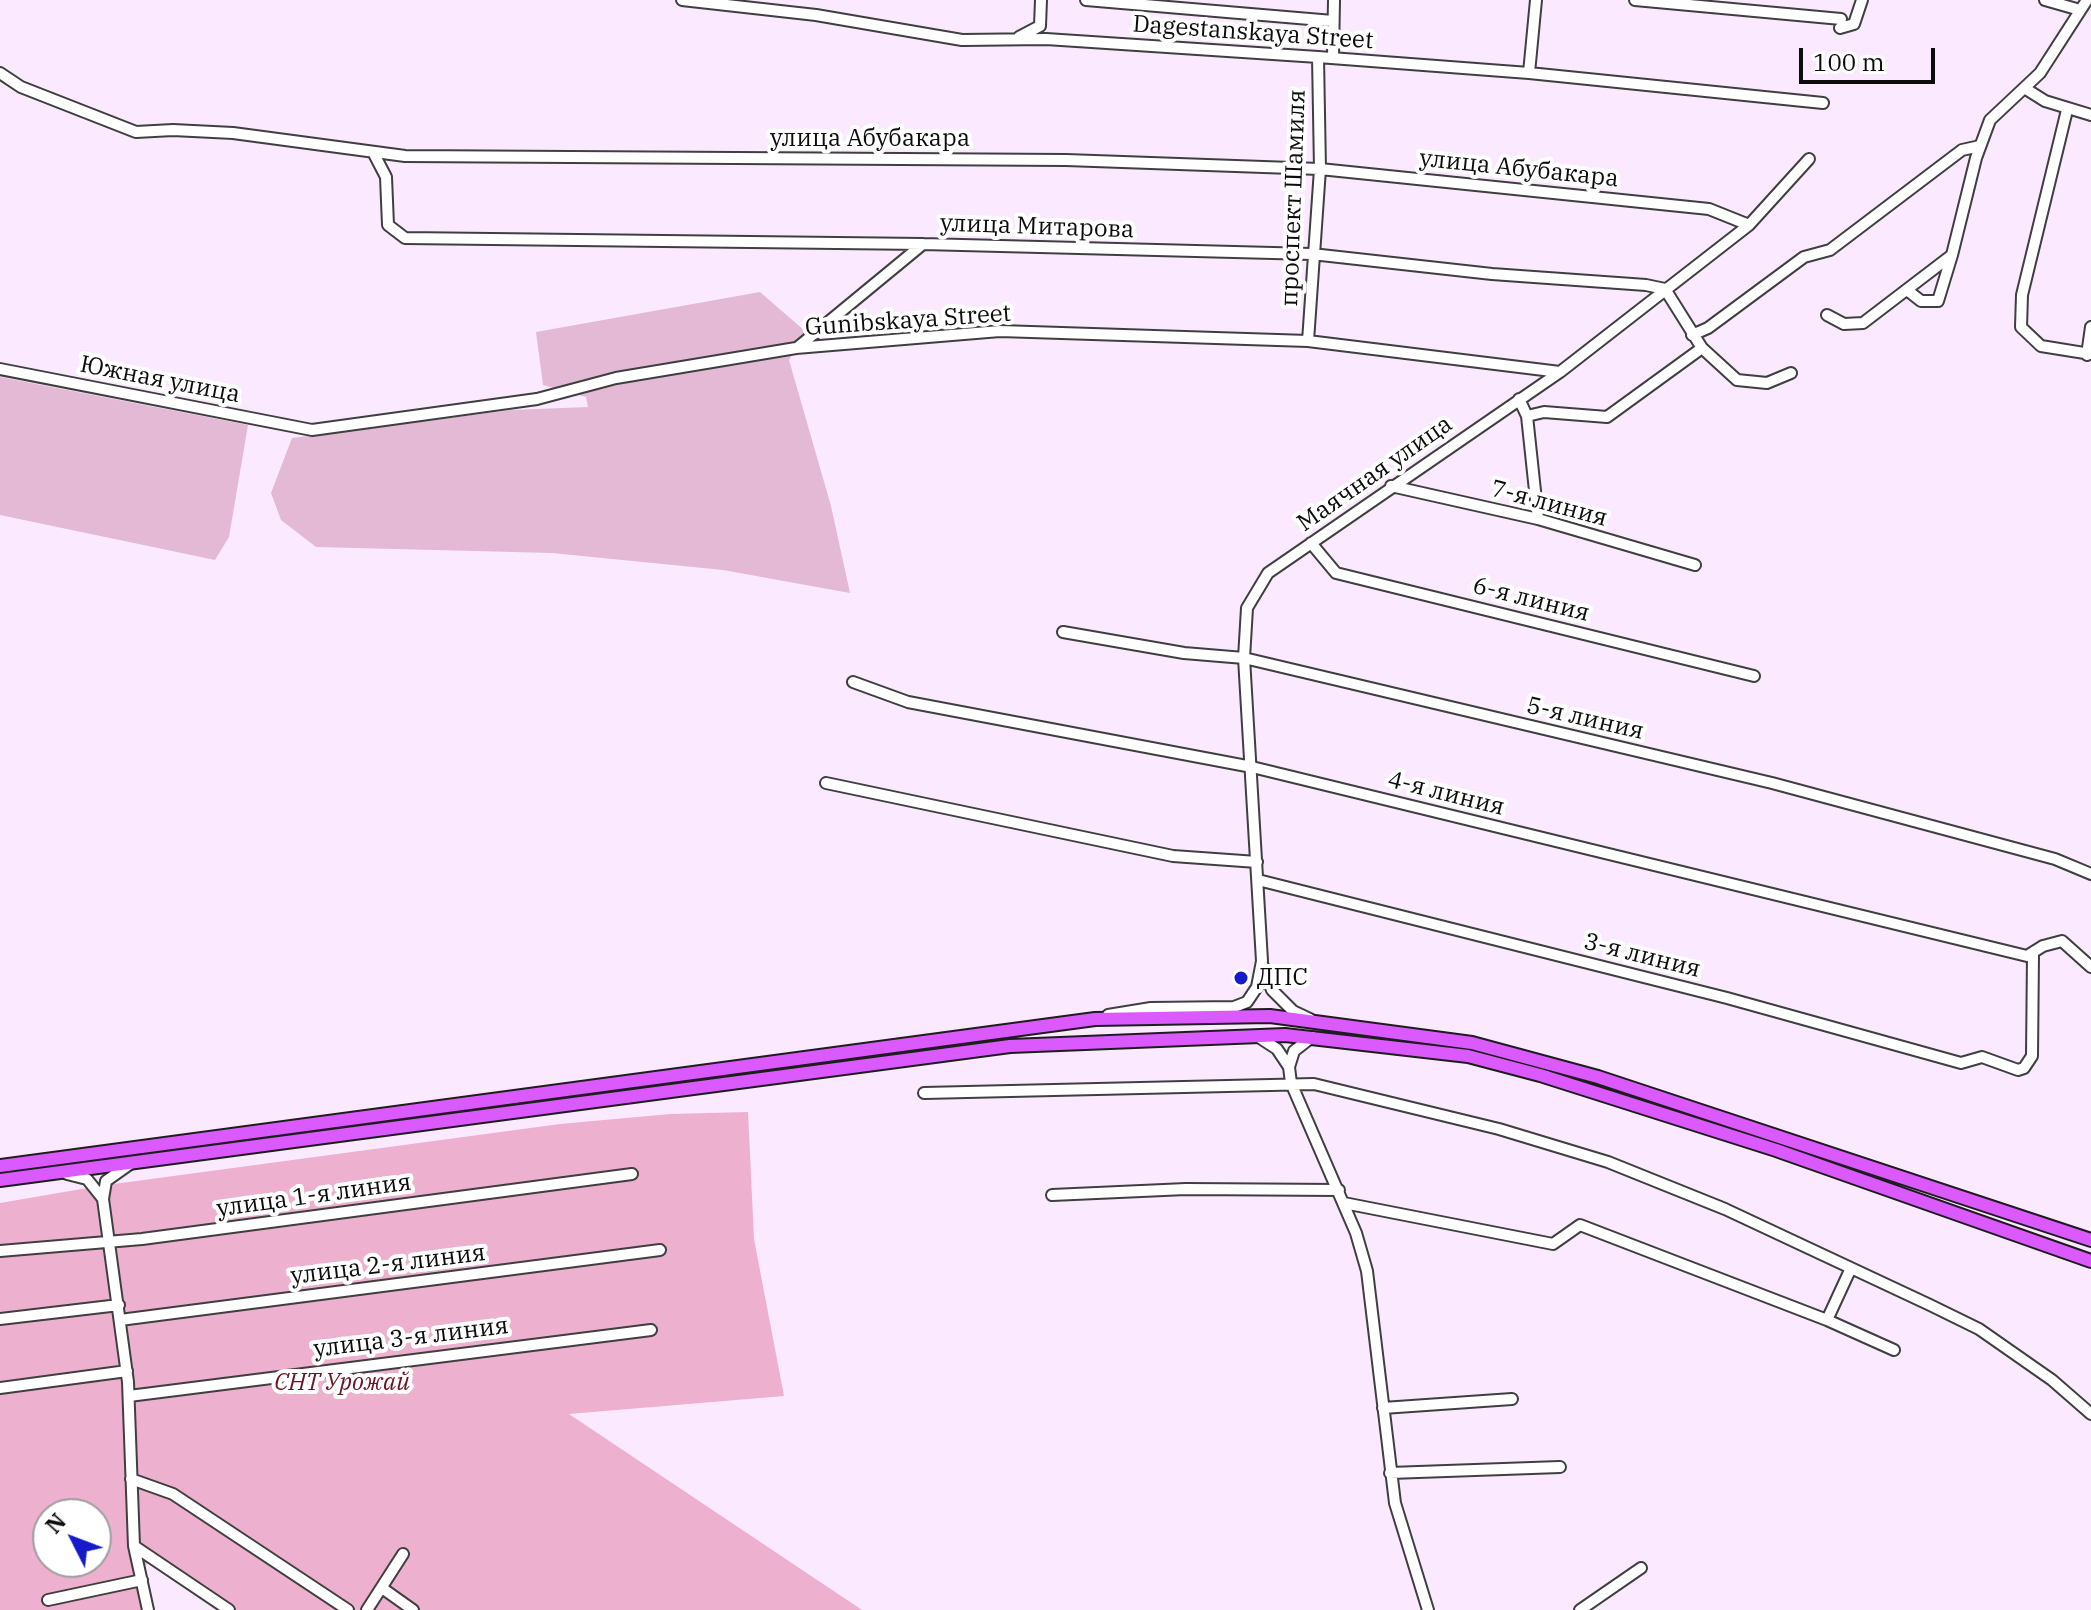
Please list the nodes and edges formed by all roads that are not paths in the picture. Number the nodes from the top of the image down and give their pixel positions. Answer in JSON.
{"nodes":[{"id":1,"x":682,"y":0,"type":"edge"},
{"id":2,"x":1041,"y":0,"type":"edge"},
{"id":3,"x":1086,"y":0,"type":"edge"},
{"id":4,"x":1334,"y":0,"type":"edge"},
{"id":5,"x":1536,"y":0,"type":"edge"},
{"id":6,"x":1635,"y":0,"type":"edge"},
{"id":7,"x":1862,"y":0,"type":"edge"},
{"id":8,"x":2045,"y":0,"type":"edge"},
{"id":9,"x":2084,"y":5,"type":"edge"},
{"id":10,"x":1333,"y":21,"type":"junction"},
{"id":11,"x":1005,"y":41,"type":"junction"},
{"id":12,"x":1318,"y":57,"type":"junction"},
{"id":13,"x":1333,"y":58,"type":"junction"},
{"id":14,"x":0,"y":73,"type":"edge"},
{"id":15,"x":1529,"y":73,"type":"junction"},
{"id":16,"x":2026,"y":89,"type":"junction"},
{"id":17,"x":1823,"y":103,"type":"dead end"},
{"id":18,"x":2067,"y":110,"type":"junction"},
{"id":19,"x":2091,"y":115,"type":"edge"},
{"id":20,"x":1980,"y":146,"type":"junction"},
{"id":21,"x":373,"y":152,"type":"junction"},
{"id":22,"x":1809,"y":159,"type":"dead end"},
{"id":23,"x":1320,"y":169,"type":"junction"},
{"id":24,"x":1749,"y":225,"type":"junction"},
{"id":25,"x":923,"y":244,"type":"junction"},
{"id":26,"x":1312,"y":254,"type":"junction"},
{"id":27,"x":1952,"y":255,"type":"junction"},
{"id":28,"x":1665,"y":289,"type":"junction"},
{"id":29,"x":1907,"y":290,"type":"junction"},
{"id":30,"x":1827,"y":315,"type":"dead end"},
{"id":31,"x":2091,"y":327,"type":"edge"},
{"id":32,"x":1692,"y":335,"type":"junction"},
{"id":33,"x":1308,"y":341,"type":"junction"},
{"id":34,"x":796,"y":348,"type":"junction"},
{"id":35,"x":1702,"y":348,"type":"junction"},
{"id":36,"x":2089,"y":354,"type":"edge"},
{"id":37,"x":0,"y":369,"type":"edge"},
{"id":38,"x":1560,"y":372,"type":"junction"},
{"id":39,"x":1791,"y":373,"type":"dead end"},
{"id":40,"x":1519,"y":399,"type":"junction"},
{"id":41,"x":1527,"y":416,"type":"junction"},
{"id":42,"x":312,"y":430,"type":"joint"},
{"id":43,"x":1391,"y":486,"type":"junction"},
{"id":44,"x":1538,"y":519,"type":"junction"},
{"id":45,"x":1311,"y":543,"type":"junction"},
{"id":46,"x":1695,"y":565,"type":"dead end"},
{"id":47,"x":1063,"y":632,"type":"dead end"},
{"id":48,"x":1244,"y":658,"type":"junction"},
{"id":49,"x":1754,"y":676,"type":"dead end"},
{"id":50,"x":853,"y":682,"type":"dead end"},
{"id":51,"x":1252,"y":767,"type":"junction"},
{"id":52,"x":826,"y":783,"type":"dead end"},
{"id":53,"x":1257,"y":862,"type":"junction"},
{"id":54,"x":2091,"y":874,"type":"edge"},
{"id":55,"x":1258,"y":880,"type":"junction"},
{"id":56,"x":2030,"y":956,"type":"junction"},
{"id":57,"x":1262,"y":961,"type":"junction"},
{"id":58,"x":2091,"y":967,"type":"edge"},
{"id":59,"x":1095,"y":1019,"type":"junction"},
{"id":60,"x":1310,"y":1019,"type":"junction"},
{"id":61,"x":1255,"y":1035,"type":"junction"},
{"id":62,"x":1312,"y":1037,"type":"junction"},
{"id":63,"x":1289,"y":1067,"type":"junction"},
{"id":64,"x":1291,"y":1083,"type":"junction"},
{"id":65,"x":924,"y":1093,"type":"dead end"},
{"id":66,"x":138,"y":1161,"type":"junction"},
{"id":67,"x":0,"y":1166,"type":"edge"},
{"id":68,"x":56,"y":1172,"type":"junction"},
{"id":69,"x":632,"y":1174,"type":"dead end"},
{"id":70,"x":0,"y":1180,"type":"edge"},
{"id":71,"x":1339,"y":1190,"type":"junction"},
{"id":72,"x":1052,"y":1195,"type":"dead end"},
{"id":73,"x":103,"y":1199,"type":"junction"},
{"id":74,"x":1344,"y":1203,"type":"junction"},
{"id":75,"x":108,"y":1239,"type":"junction"},
{"id":76,"x":2091,"y":1240,"type":"edge"},
{"id":77,"x":660,"y":1250,"type":"dead end"},
{"id":78,"x":0,"y":1251,"type":"edge"},
{"id":79,"x":2091,"y":1261,"type":"edge"},
{"id":80,"x":1851,"y":1268,"type":"junction"},
{"id":81,"x":119,"y":1305,"type":"junction"},
{"id":82,"x":0,"y":1319,"type":"edge"},
{"id":83,"x":120,"y":1320,"type":"junction"},
{"id":84,"x":1827,"y":1320,"type":"junction"},
{"id":85,"x":651,"y":1330,"type":"dead end"},
{"id":86,"x":1894,"y":1350,"type":"dead end"},
{"id":87,"x":128,"y":1377,"type":"junction"},
{"id":88,"x":0,"y":1388,"type":"edge"},
{"id":89,"x":129,"y":1396,"type":"junction"},
{"id":90,"x":1512,"y":1399,"type":"dead end"},
{"id":91,"x":1383,"y":1408,"type":"junction"},
{"id":92,"x":2091,"y":1414,"type":"edge"},
{"id":93,"x":1560,"y":1467,"type":"dead end"},
{"id":94,"x":1390,"y":1473,"type":"junction"},
{"id":95,"x":131,"y":1479,"type":"junction"},
{"id":96,"x":134,"y":1546,"type":"junction"},
{"id":97,"x":403,"y":1554,"type":"dead end"},
{"id":98,"x":1641,"y":1568,"type":"dead end"},
{"id":99,"x":142,"y":1580,"type":"junction"},
{"id":100,"x":382,"y":1588,"type":"junction"},
{"id":101,"x":48,"y":1600,"type":"dead end"},
{"id":102,"x":148,"y":1610,"type":"edge"},
{"id":103,"x":229,"y":1610,"type":"edge"},
{"id":104,"x":348,"y":1610,"type":"edge"},
{"id":105,"x":367,"y":1610,"type":"edge"},
{"id":106,"x":413,"y":1610,"type":"edge"},
{"id":107,"x":1428,"y":1610,"type":"edge"},
{"id":108,"x":1580,"y":1610,"type":"edge"}],
"edges":[{"from":1,"to":11,"type":"street","name":"Dagestanskaya Street"},
{"from":2,"to":11,"type":"street"},
{"from":3,"to":10,"type":"street"},
{"from":4,"to":10,"type":"street"},
{"from":5,"to":15,"type":"street"},
{"from":6,"to":7,"type":"street"},
{"from":8,"to":9,"type":"street"},
{"from":9,"to":16,"type":"street"},
{"from":10,"to":13,"type":"street"},
{"from":11,"to":12,"type":"street","name":"Dagestanskaya Street"},
{"from":12,"to":13,"type":"street","name":"Dagestanskaya Street"},
{"from":12,"to":23,"type":"street","name":"проспект Шамиля"},
{"from":13,"to":15,"type":"street","name":"Dagestanskaya Street"},
{"from":14,"to":21,"type":"street","name":"улица Абубакара"},
{"from":15,"to":17,"type":"street","name":"Dagestanskaya Street"},
{"from":16,"to":18,"type":"street"},
{"from":16,"to":20,"type":"street"},
{"from":18,"to":19,"type":"street"},
{"from":18,"to":36,"type":"street"},
{"from":20,"to":27,"type":"street"},
{"from":20,"to":32,"type":"street"},
{"from":21,"to":23,"type":"street","name":"улица Абубакара"},
{"from":21,"to":25,"type":"street","name":"улица Митарова"},
{"from":22,"to":24,"type":"street","name":"Маячная улица"},
{"from":23,"to":24,"type":"street","name":"улица Абубакара"},
{"from":23,"to":26,"type":"street","name":"проспект Шамиля"},
{"from":24,"to":28,"type":"street","name":"Маячная улица"},
{"from":25,"to":26,"type":"street","name":"улица Митарова"},
{"from":25,"to":34,"type":"street"},
{"from":26,"to":28,"type":"street","name":"улица Митарова"},
{"from":26,"to":33,"type":"street","name":"проспект Шамиля"},
{"from":27,"to":29,"type":"street"},
{"from":27,"to":29,"type":"street"},
{"from":28,"to":32,"type":"street"},
{"from":28,"to":38,"type":"street","name":"Маячная улица"},
{"from":29,"to":30,"type":"street"},
{"from":31,"to":36,"type":"street"},
{"from":32,"to":35,"type":"street"},
{"from":33,"to":34,"type":"street","name":"Gunibskaya Street"},
{"from":33,"to":38,"type":"street","name":"Gunibskaya Street"},
{"from":34,"to":42,"type":"street","name":"Gunibskaya Street"},
{"from":35,"to":39,"type":"street"},
{"from":35,"to":41,"type":"street"},
{"from":37,"to":42,"type":"street","name":"Южная улица"},
{"from":38,"to":40,"type":"street","name":"Маячная улица"},
{"from":40,"to":41,"type":"street"},
{"from":40,"to":43,"type":"street","name":"Маячная улица"},
{"from":41,"to":44,"type":"street"},
{"from":43,"to":44,"type":"street","name":"7-я линия"},
{"from":43,"to":45,"type":"street","name":"Маячная улица"},
{"from":44,"to":46,"type":"street","name":"7-я линия"},
{"from":45,"to":48,"type":"street","name":"Маячная улица"},
{"from":45,"to":49,"type":"street","name":"6-я линия"},
{"from":47,"to":48,"type":"street","name":"5-я линия"},
{"from":48,"to":51,"type":"street","name":"Маячная улица"},
{"from":48,"to":54,"type":"street","name":"5-я линия"},
{"from":50,"to":51,"type":"street","name":"4-я линия"},
{"from":51,"to":53,"type":"street","name":"Маячная улица"},
{"from":51,"to":56,"type":"street","name":"4-я линия"},
{"from":52,"to":53,"type":"street"},
{"from":53,"to":55,"type":"street","name":"Маячная улица"},
{"from":55,"to":56,"type":"street","name":"3-я линия"},
{"from":55,"to":57,"type":"street","name":"Маячная улица"},
{"from":56,"to":58,"type":"street"},
{"from":57,"to":59,"type":"street"},
{"from":57,"to":60,"type":"street"},
{"from":59,"to":60,"type":"main road"},
{"from":59,"to":67,"type":"main road"},
{"from":60,"to":76,"type":"main road"},
{"from":61,"to":62,"type":"main road"},
{"from":61,"to":63,"type":"street"},
{"from":61,"to":66,"type":"main road"},
{"from":62,"to":63,"type":"street"},
{"from":62,"to":79,"type":"main road"},
{"from":63,"to":64,"type":"street"},
{"from":64,"to":65,"type":"street"},
{"from":64,"to":71,"type":"street"},
{"from":64,"to":80,"type":"street"},
{"from":66,"to":68,"type":"main road"},
{"from":66,"to":73,"type":"street"},
{"from":68,"to":70,"type":"main road"},
{"from":68,"to":73,"type":"street"},
{"from":69,"to":75,"type":"street","name":"улица 1-я линия"},
{"from":71,"to":72,"type":"street"},
{"from":71,"to":74,"type":"street"},
{"from":73,"to":75,"type":"street"},
{"from":74,"to":84,"type":"street"},
{"from":74,"to":91,"type":"street"},
{"from":75,"to":78,"type":"street","name":"улица 1-я линия"},
{"from":75,"to":81,"type":"street"},
{"from":77,"to":83,"type":"street","name":"улица 2-я линия"},
{"from":80,"to":84,"type":"street"},
{"from":80,"to":92,"type":"street"},
{"from":81,"to":82,"type":"street"},
{"from":81,"to":83,"type":"street"},
{"from":83,"to":87,"type":"street"},
{"from":84,"to":86,"type":"street"},
{"from":85,"to":89,"type":"street","name":"улица 3-я линия"},
{"from":87,"to":88,"type":"street"},
{"from":87,"to":89,"type":"street"},
{"from":89,"to":95,"type":"street"},
{"from":90,"to":91,"type":"street"},
{"from":91,"to":94,"type":"street"},
{"from":93,"to":94,"type":"street"},
{"from":94,"to":107,"type":"street"},
{"from":95,"to":96,"type":"street"},
{"from":95,"to":104,"type":"street"},
{"from":96,"to":99,"type":"street"},
{"from":96,"to":103,"type":"street"},
{"from":97,"to":100,"type":"street"},
{"from":98,"to":108,"type":"street"},
{"from":99,"to":101,"type":"street"},
{"from":99,"to":102,"type":"street"},
{"from":100,"to":105,"type":"street"},
{"from":100,"to":106,"type":"street"}]}
